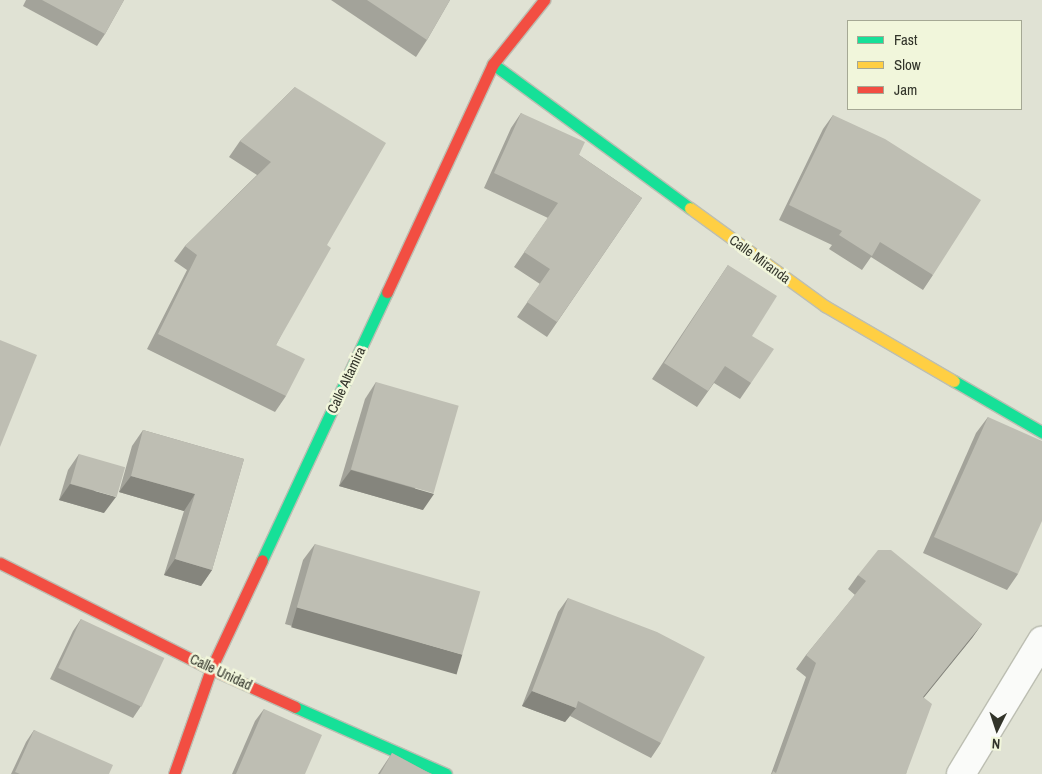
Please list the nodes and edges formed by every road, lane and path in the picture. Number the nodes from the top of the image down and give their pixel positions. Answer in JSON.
{"nodes":[{"id":1,"x":544,"y":0,"type":"edge"},
{"id":2,"x":493,"y":64,"type":"junction"},
{"id":3,"x":1042,"y":432,"type":"edge"},
{"id":4,"x":0,"y":563,"type":"edge"},
{"id":5,"x":1042,"y":641,"type":"edge"},
{"id":6,"x":211,"y":669,"type":"junction"},
{"id":7,"x":174,"y":774,"type":"edge"},
{"id":8,"x":446,"y":774,"type":"edge"},
{"id":9,"x":960,"y":774,"type":"edge"}],
"edges":[{"from":1,"to":2,"type":"street","name":"Calle Altamira"},
{"from":2,"to":3,"type":"street","name":"Calle Miranda"},
{"from":2,"to":6,"type":"street","name":"Calle Altamira"},
{"from":4,"to":6,"type":"street","name":"Calle Unidad"},
{"from":5,"to":9,"type":"street"},
{"from":6,"to":7,"type":"street","name":"Calle Altamira"},
{"from":6,"to":8,"type":"street","name":"Calle Unidad"}]}
